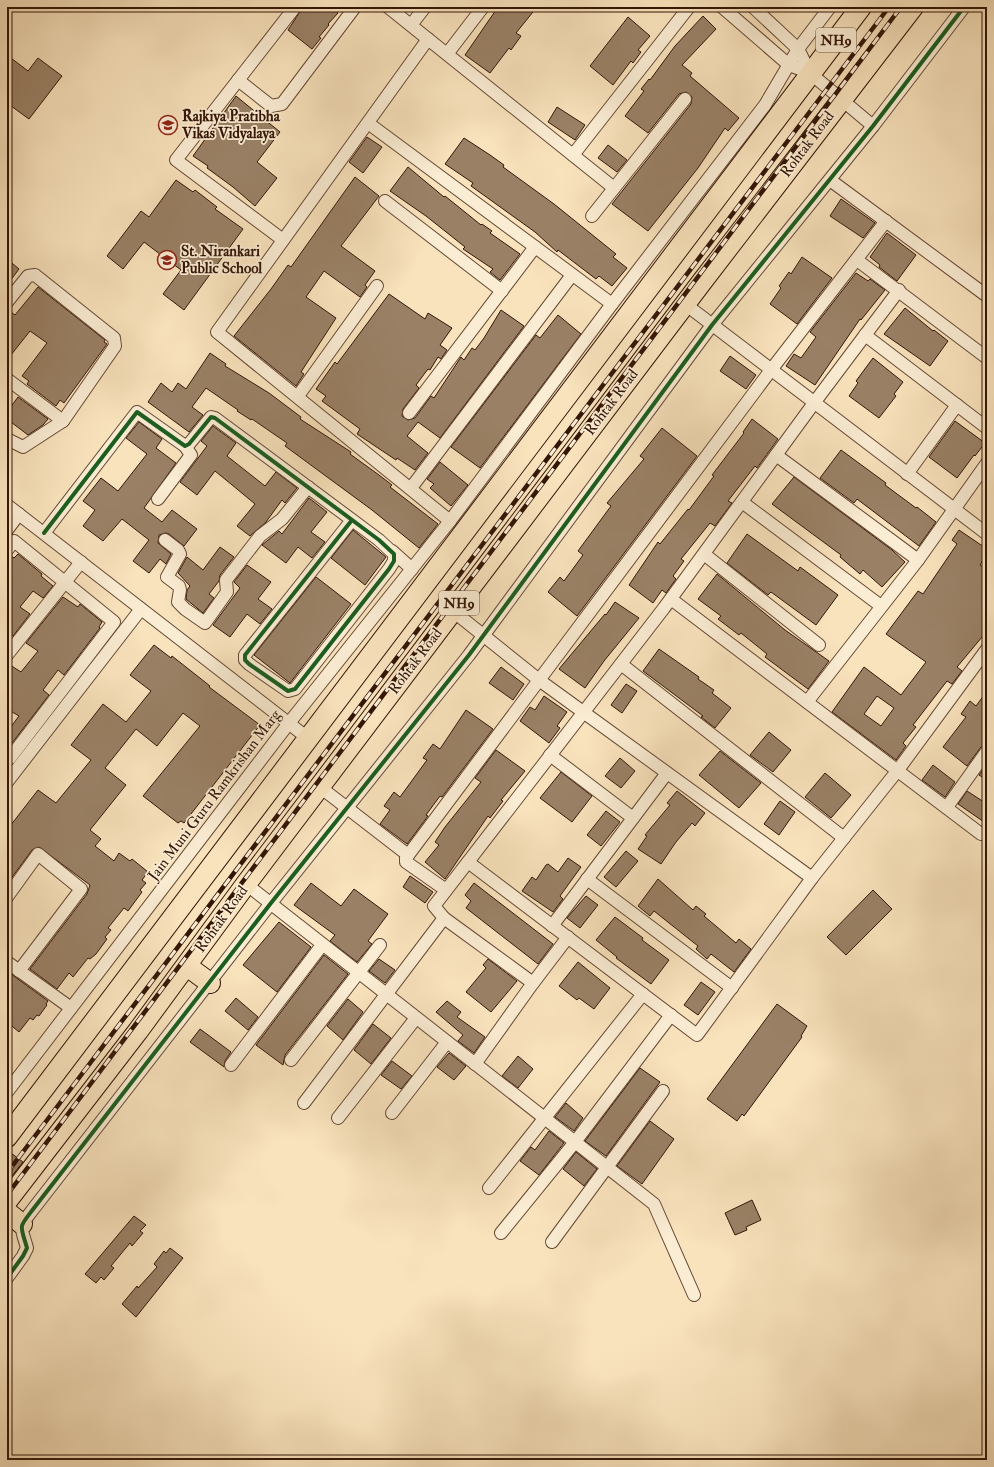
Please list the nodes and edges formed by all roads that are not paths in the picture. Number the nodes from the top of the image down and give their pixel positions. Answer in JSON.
{"nodes":[{"id":1,"x":295,"y":7,"type":"edge"},
{"id":2,"x":355,"y":7,"type":"edge"},
{"id":3,"x":388,"y":7,"type":"edge"},
{"id":4,"x":425,"y":7,"type":"edge"},
{"id":5,"x":484,"y":7,"type":"edge"},
{"id":6,"x":689,"y":7,"type":"edge"},
{"id":7,"x":722,"y":7,"type":"edge"},
{"id":8,"x":753,"y":7,"type":"edge"},
{"id":9,"x":830,"y":7,"type":"edge"},
{"id":10,"x":861,"y":7,"type":"edge"},
{"id":11,"x":913,"y":7,"type":"edge"},
{"id":12,"x":964,"y":7,"type":"edge"},
{"id":13,"x":411,"y":25,"type":"junction"},
{"id":14,"x":428,"y":39,"type":"junction"},
{"id":15,"x":798,"y":49,"type":"junction"},
{"id":16,"x":447,"y":54,"type":"junction"},
{"id":17,"x":788,"y":64,"type":"junction"},
{"id":18,"x":810,"y":73,"type":"junction"},
{"id":19,"x":238,"y":80,"type":"junction"},
{"id":20,"x":685,"y":99,"type":"dead end"},
{"id":21,"x":841,"y":100,"type":"junction"},
{"id":22,"x":368,"y":122,"type":"junction"},
{"id":23,"x":873,"y":126,"type":"junction"},
{"id":24,"x":573,"y":155,"type":"junction"},
{"id":25,"x":830,"y":180,"type":"junction"},
{"id":26,"x":614,"y":188,"type":"junction"},
{"id":27,"x":385,"y":201,"type":"dead end"},
{"id":28,"x":592,"y":216,"type":"dead end"},
{"id":29,"x":886,"y":221,"type":"junction"},
{"id":30,"x":283,"y":240,"type":"junction"},
{"id":31,"x":535,"y":247,"type":"junction"},
{"id":32,"x":857,"y":260,"type":"junction"},
{"id":33,"x":572,"y":275,"type":"junction"},
{"id":34,"x":377,"y":286,"type":"dead end"},
{"id":35,"x":899,"y":290,"type":"junction"},
{"id":36,"x":502,"y":291,"type":"junction"},
{"id":37,"x":987,"y":296,"type":"edge"},
{"id":38,"x":7,"y":302,"type":"edge"},
{"id":39,"x":612,"y":304,"type":"junction"},
{"id":40,"x":685,"y":304,"type":"junction"},
{"id":41,"x":712,"y":325,"type":"junction"},
{"id":42,"x":865,"y":335,"type":"junction"},
{"id":43,"x":987,"y":358,"type":"edge"},
{"id":44,"x":771,"y":370,"type":"junction"},
{"id":45,"x":7,"y":379,"type":"edge"},
{"id":46,"x":298,"y":396,"type":"junction"},
{"id":47,"x":814,"y":403,"type":"junction"},
{"id":48,"x":957,"y":405,"type":"junction"},
{"id":49,"x":410,"y":413,"type":"dead end"},
{"id":50,"x":63,"y":421,"type":"junction"},
{"id":51,"x":987,"y":428,"type":"edge"},
{"id":52,"x":9,"y":440,"type":"dead end"},
{"id":53,"x":185,"y":446,"type":"junction"},
{"id":54,"x":776,"y":455,"type":"junction"},
{"id":55,"x":987,"y":463,"type":"edge"},
{"id":56,"x":907,"y":474,"type":"junction"},
{"id":57,"x":308,"y":488,"type":"junction"},
{"id":58,"x":411,"y":488,"type":"junction"},
{"id":59,"x":158,"y":499,"type":"dead end"},
{"id":60,"x":742,"y":502,"type":"junction"},
{"id":61,"x":7,"y":505,"type":"edge"},
{"id":62,"x":954,"y":510,"type":"junction"},
{"id":63,"x":19,"y":514,"type":"junction"},
{"id":64,"x":352,"y":520,"type":"junction"},
{"id":65,"x":450,"y":521,"type":"junction"},
{"id":66,"x":7,"y":530,"type":"edge"},
{"id":67,"x":44,"y":533,"type":"junction"},
{"id":68,"x":987,"y":534,"type":"edge"},
{"id":69,"x":166,"y":540,"type":"dead end"},
{"id":70,"x":7,"y":550,"type":"edge"},
{"id":71,"x":392,"y":551,"type":"junction"},
{"id":72,"x":704,"y":554,"type":"junction"},
{"id":73,"x":918,"y":560,"type":"junction"},
{"id":74,"x":81,"y":562,"type":"junction"},
{"id":75,"x":412,"y":569,"type":"junction"},
{"id":76,"x":65,"y":582,"type":"junction"},
{"id":77,"x":670,"y":600,"type":"junction"},
{"id":78,"x":880,"y":606,"type":"junction"},
{"id":79,"x":141,"y":609,"type":"junction"},
{"id":80,"x":453,"y":611,"type":"junction"},
{"id":81,"x":484,"y":635,"type":"junction"},
{"id":82,"x":819,"y":645,"type":"dead end"},
{"id":83,"x":987,"y":649,"type":"edge"},
{"id":84,"x":7,"y":655,"type":"edge"},
{"id":85,"x":621,"y":664,"type":"junction"},
{"id":86,"x":539,"y":680,"type":"junction"},
{"id":87,"x":807,"y":702,"type":"junction"},
{"id":88,"x":584,"y":712,"type":"junction"},
{"id":89,"x":289,"y":723,"type":"junction"},
{"id":90,"x":308,"y":738,"type":"junction"},
{"id":91,"x":987,"y":751,"type":"edge"},
{"id":92,"x":550,"y":756,"type":"junction"},
{"id":93,"x":7,"y":759,"type":"edge"},
{"id":94,"x":898,"y":770,"type":"junction"},
{"id":95,"x":667,"y":773,"type":"junction"},
{"id":96,"x":7,"y":782,"type":"edge"},
{"id":97,"x":320,"y":787,"type":"junction"},
{"id":98,"x":947,"y":807,"type":"junction"},
{"id":99,"x":347,"y":808,"type":"junction"},
{"id":100,"x":633,"y":818,"type":"junction"},
{"id":101,"x":987,"y":834,"type":"edge"},
{"id":102,"x":844,"y":838,"type":"junction"},
{"id":103,"x":408,"y":855,"type":"junction"},
{"id":104,"x":468,"y":862,"type":"junction"},
{"id":105,"x":812,"y":878,"type":"junction"},
{"id":106,"x":587,"y":879,"type":"junction"},
{"id":107,"x":246,"y":884,"type":"junction"},
{"id":108,"x":446,"y":890,"type":"junction"},
{"id":109,"x":7,"y":896,"type":"edge"},
{"id":110,"x":271,"y":903,"type":"junction"},
{"id":111,"x":444,"y":918,"type":"junction"},
{"id":112,"x":552,"y":926,"type":"junction"},
{"id":113,"x":568,"y":937,"type":"junction"},
{"id":114,"x":322,"y":945,"type":"junction"},
{"id":115,"x":380,"y":945,"type":"dead end"},
{"id":116,"x":7,"y":962,"type":"edge"},
{"id":117,"x":187,"y":966,"type":"junction"},
{"id":118,"x":19,"y":971,"type":"junction"},
{"id":119,"x":358,"y":973,"type":"junction"},
{"id":120,"x":210,"y":983,"type":"junction"},
{"id":121,"x":533,"y":983,"type":"junction"},
{"id":122,"x":732,"y":988,"type":"junction"},
{"id":123,"x":643,"y":994,"type":"junction"},
{"id":124,"x":387,"y":995,"type":"junction"},
{"id":125,"x":71,"y":1008,"type":"junction"},
{"id":126,"x":671,"y":1015,"type":"junction"},
{"id":127,"x":416,"y":1018,"type":"junction"},
{"id":128,"x":447,"y":1042,"type":"junction"},
{"id":129,"x":291,"y":1060,"type":"dead end"},
{"id":130,"x":475,"y":1064,"type":"junction"},
{"id":131,"x":231,"y":1065,"type":"dead end"},
{"id":132,"x":663,"y":1091,"type":"dead end"},
{"id":133,"x":7,"y":1092,"type":"edge"},
{"id":134,"x":304,"y":1102,"type":"dead end"},
{"id":135,"x":392,"y":1113,"type":"dead end"},
{"id":136,"x":338,"y":1118,"type":"dead end"},
{"id":137,"x":544,"y":1118,"type":"junction"},
{"id":138,"x":7,"y":1137,"type":"edge"},
{"id":139,"x":576,"y":1142,"type":"junction"},
{"id":140,"x":608,"y":1168,"type":"junction"},
{"id":141,"x":489,"y":1188,"type":"dead end"},
{"id":142,"x":7,"y":1201,"type":"edge"},
{"id":143,"x":15,"y":1218,"type":"edge"},
{"id":144,"x":501,"y":1233,"type":"dead end"},
{"id":145,"x":552,"y":1242,"type":"dead end"},
{"id":146,"x":7,"y":1278,"type":"edge"},
{"id":147,"x":694,"y":1295,"type":"dead end"}],
"edges":[{"from":1,"to":19,"type":"street"},
{"from":2,"to":19,"type":"street"},
{"from":3,"to":13,"type":"street"},
{"from":4,"to":13,"type":"street"},
{"from":5,"to":16,"type":"street"},
{"from":6,"to":24,"type":"street"},
{"from":7,"to":17,"type":"street"},
{"from":8,"to":15,"type":"street"},
{"from":9,"to":15,"type":"street"},
{"from":10,"to":18,"type":"main road","number":"NH9"},
{"from":11,"to":21,"type":"main road","name":"Rohtak Road","number":"NH9"},
{"from":12,"to":23,"type":"street"},
{"from":13,"to":14,"type":"street"},
{"from":14,"to":16,"type":"street"},
{"from":14,"to":22,"type":"street"},
{"from":15,"to":17,"type":"street","name":"Jain Muni Guru Ramkrishan Marg"},
{"from":15,"to":18,"type":"street"},
{"from":16,"to":24,"type":"street"},
{"from":17,"to":18,"type":"street"},
{"from":17,"to":39,"type":"street","name":"Jain Muni Guru Ramkrishan Marg"},
{"from":18,"to":21,"type":"street"},
{"from":18,"to":90,"type":"main road","number":"NH9"},
{"from":19,"to":30,"type":"street"},
{"from":20,"to":26,"type":"street"},
{"from":21,"to":23,"type":"street"},
{"from":21,"to":40,"type":"main road","name":"Rohtak Road","number":"NH9"},
{"from":22,"to":30,"type":"street"},
{"from":22,"to":31,"type":"street"},
{"from":23,"to":25,"type":"street"},
{"from":24,"to":26,"type":"street"},
{"from":25,"to":29,"type":"street"},
{"from":25,"to":41,"type":"street"},
{"from":26,"to":28,"type":"street"},
{"from":27,"to":36,"type":"street"},
{"from":29,"to":32,"type":"street"},
{"from":29,"to":37,"type":"street"},
{"from":30,"to":46,"type":"street"},
{"from":31,"to":33,"type":"street"},
{"from":31,"to":36,"type":"street"},
{"from":32,"to":35,"type":"street"},
{"from":32,"to":44,"type":"street"},
{"from":33,"to":39,"type":"street"},
{"from":33,"to":58,"type":"street"},
{"from":34,"to":46,"type":"street"},
{"from":35,"to":42,"type":"street"},
{"from":35,"to":43,"type":"street"},
{"from":36,"to":49,"type":"street"},
{"from":38,"to":50,"type":"street"},
{"from":39,"to":65,"type":"street","name":"Jain Muni Guru Ramkrishan Marg"},
{"from":40,"to":41,"type":"street"},
{"from":40,"to":80,"type":"main road","name":"Rohtak Road","number":"NH9"},
{"from":41,"to":44,"type":"street"},
{"from":41,"to":81,"type":"street"},
{"from":42,"to":47,"type":"street"},
{"from":42,"to":48,"type":"street"},
{"from":44,"to":47,"type":"street"},
{"from":44,"to":86,"type":"street"},
{"from":45,"to":50,"type":"street"},
{"from":46,"to":58,"type":"street"},
{"from":47,"to":54,"type":"street"},
{"from":47,"to":56,"type":"street"},
{"from":48,"to":51,"type":"street"},
{"from":48,"to":56,"type":"street"},
{"from":50,"to":52,"type":"street"},
{"from":53,"to":57,"type":"street"},
{"from":53,"to":59,"type":"street"},
{"from":53,"to":67,"type":"street"},
{"from":54,"to":60,"type":"street"},
{"from":54,"to":73,"type":"street"},
{"from":55,"to":62,"type":"street"},
{"from":56,"to":62,"type":"street"},
{"from":57,"to":64,"type":"street"},
{"from":57,"to":69,"type":"street"},
{"from":58,"to":65,"type":"street"},
{"from":60,"to":72,"type":"street"},
{"from":60,"to":78,"type":"street"},
{"from":61,"to":63,"type":"street"},
{"from":62,"to":68,"type":"street"},
{"from":62,"to":73,"type":"street"},
{"from":63,"to":66,"type":"street"},
{"from":63,"to":67,"type":"street"},
{"from":64,"to":71,"type":"street"},
{"from":64,"to":71,"type":"street"},
{"from":65,"to":75,"type":"street","name":"Jain Muni Guru Ramkrishan Marg"},
{"from":67,"to":74,"type":"street"},
{"from":70,"to":76,"type":"street"},
{"from":71,"to":75,"type":"street"},
{"from":72,"to":77,"type":"street"},
{"from":72,"to":82,"type":"street"},
{"from":73,"to":78,"type":"street"},
{"from":74,"to":76,"type":"street"},
{"from":74,"to":79,"type":"street"},
{"from":75,"to":89,"type":"street","name":"Jain Muni Guru Ramkrishan Marg"},
{"from":76,"to":84,"type":"street"},
{"from":76,"to":93,"type":"street"},
{"from":77,"to":85,"type":"street"},
{"from":77,"to":87,"type":"street"},
{"from":78,"to":87,"type":"street"},
{"from":79,"to":89,"type":"street"},
{"from":79,"to":96,"type":"street"},
{"from":80,"to":81,"type":"street"},
{"from":80,"to":97,"type":"main road","name":"Rohtak Road","number":"NH9"},
{"from":81,"to":86,"type":"street"},
{"from":81,"to":99,"type":"street"},
{"from":83,"to":94,"type":"street"},
{"from":85,"to":88,"type":"street"},
{"from":85,"to":102,"type":"street"},
{"from":86,"to":88,"type":"street"},
{"from":86,"to":103,"type":"street"},
{"from":87,"to":94,"type":"street"},
{"from":88,"to":92,"type":"street"},
{"from":88,"to":95,"type":"street"},
{"from":89,"to":90,"type":"street"},
{"from":89,"to":125,"type":"street","name":"Jain Muni Guru Ramkrishan Marg"},
{"from":90,"to":138,"type":"main road","number":"NH9"},
{"from":91,"to":98,"type":"street"},
{"from":92,"to":100,"type":"street"},
{"from":92,"to":104,"type":"street"},
{"from":94,"to":98,"type":"street"},
{"from":94,"to":102,"type":"street"},
{"from":95,"to":100,"type":"street"},
{"from":95,"to":105,"type":"street"},
{"from":97,"to":99,"type":"street"},
{"from":97,"to":107,"type":"main road","name":"Rohtak Road","number":"NH9"},
{"from":98,"to":101,"type":"street"},
{"from":99,"to":103,"type":"street"},
{"from":99,"to":110,"type":"street"},
{"from":100,"to":106,"type":"street"},
{"from":102,"to":105,"type":"street"},
{"from":103,"to":108,"type":"street"},
{"from":104,"to":108,"type":"street"},
{"from":104,"to":112,"type":"street"},
{"from":105,"to":122,"type":"street"},
{"from":106,"to":112,"type":"street"},
{"from":106,"to":122,"type":"street"},
{"from":107,"to":110,"type":"street"},
{"from":107,"to":117,"type":"main road","name":"Rohtak Road","number":"NH9"},
{"from":108,"to":111,"type":"street"},
{"from":109,"to":118,"type":"street"},
{"from":110,"to":114,"type":"street"},
{"from":110,"to":120,"type":"street"},
{"from":111,"to":121,"type":"street"},
{"from":111,"to":124,"type":"street"},
{"from":112,"to":113,"type":"street"},
{"from":113,"to":121,"type":"street"},
{"from":113,"to":123,"type":"street"},
{"from":114,"to":119,"type":"street"},
{"from":114,"to":131,"type":"street"},
{"from":115,"to":119,"type":"street"},
{"from":116,"to":118,"type":"street"},
{"from":117,"to":120,"type":"main road"},
{"from":117,"to":142,"type":"main road","name":"Rohtak Road","number":"NH9"},
{"from":118,"to":125,"type":"street"},
{"from":119,"to":124,"type":"street"},
{"from":119,"to":129,"type":"street"},
{"from":120,"to":143,"type":"street"},
{"from":121,"to":130,"type":"street"},
{"from":122,"to":126,"type":"street"},
{"from":123,"to":126,"type":"street"},
{"from":123,"to":137,"type":"street"},
{"from":124,"to":127,"type":"street"},
{"from":124,"to":134,"type":"street"},
{"from":125,"to":133,"type":"street","name":"Jain Muni Guru Ramkrishan Marg"},
{"from":126,"to":139,"type":"street"},
{"from":127,"to":128,"type":"street"},
{"from":127,"to":136,"type":"street"},
{"from":128,"to":130,"type":"street"},
{"from":128,"to":135,"type":"street"},
{"from":130,"to":137,"type":"street"},
{"from":132,"to":140,"type":"street"},
{"from":137,"to":139,"type":"street"},
{"from":137,"to":141,"type":"street"},
{"from":139,"to":140,"type":"street"},
{"from":139,"to":144,"type":"street"},
{"from":140,"to":145,"type":"street"},
{"from":140,"to":147,"type":"street"},
{"from":143,"to":146,"type":"street"}]}
